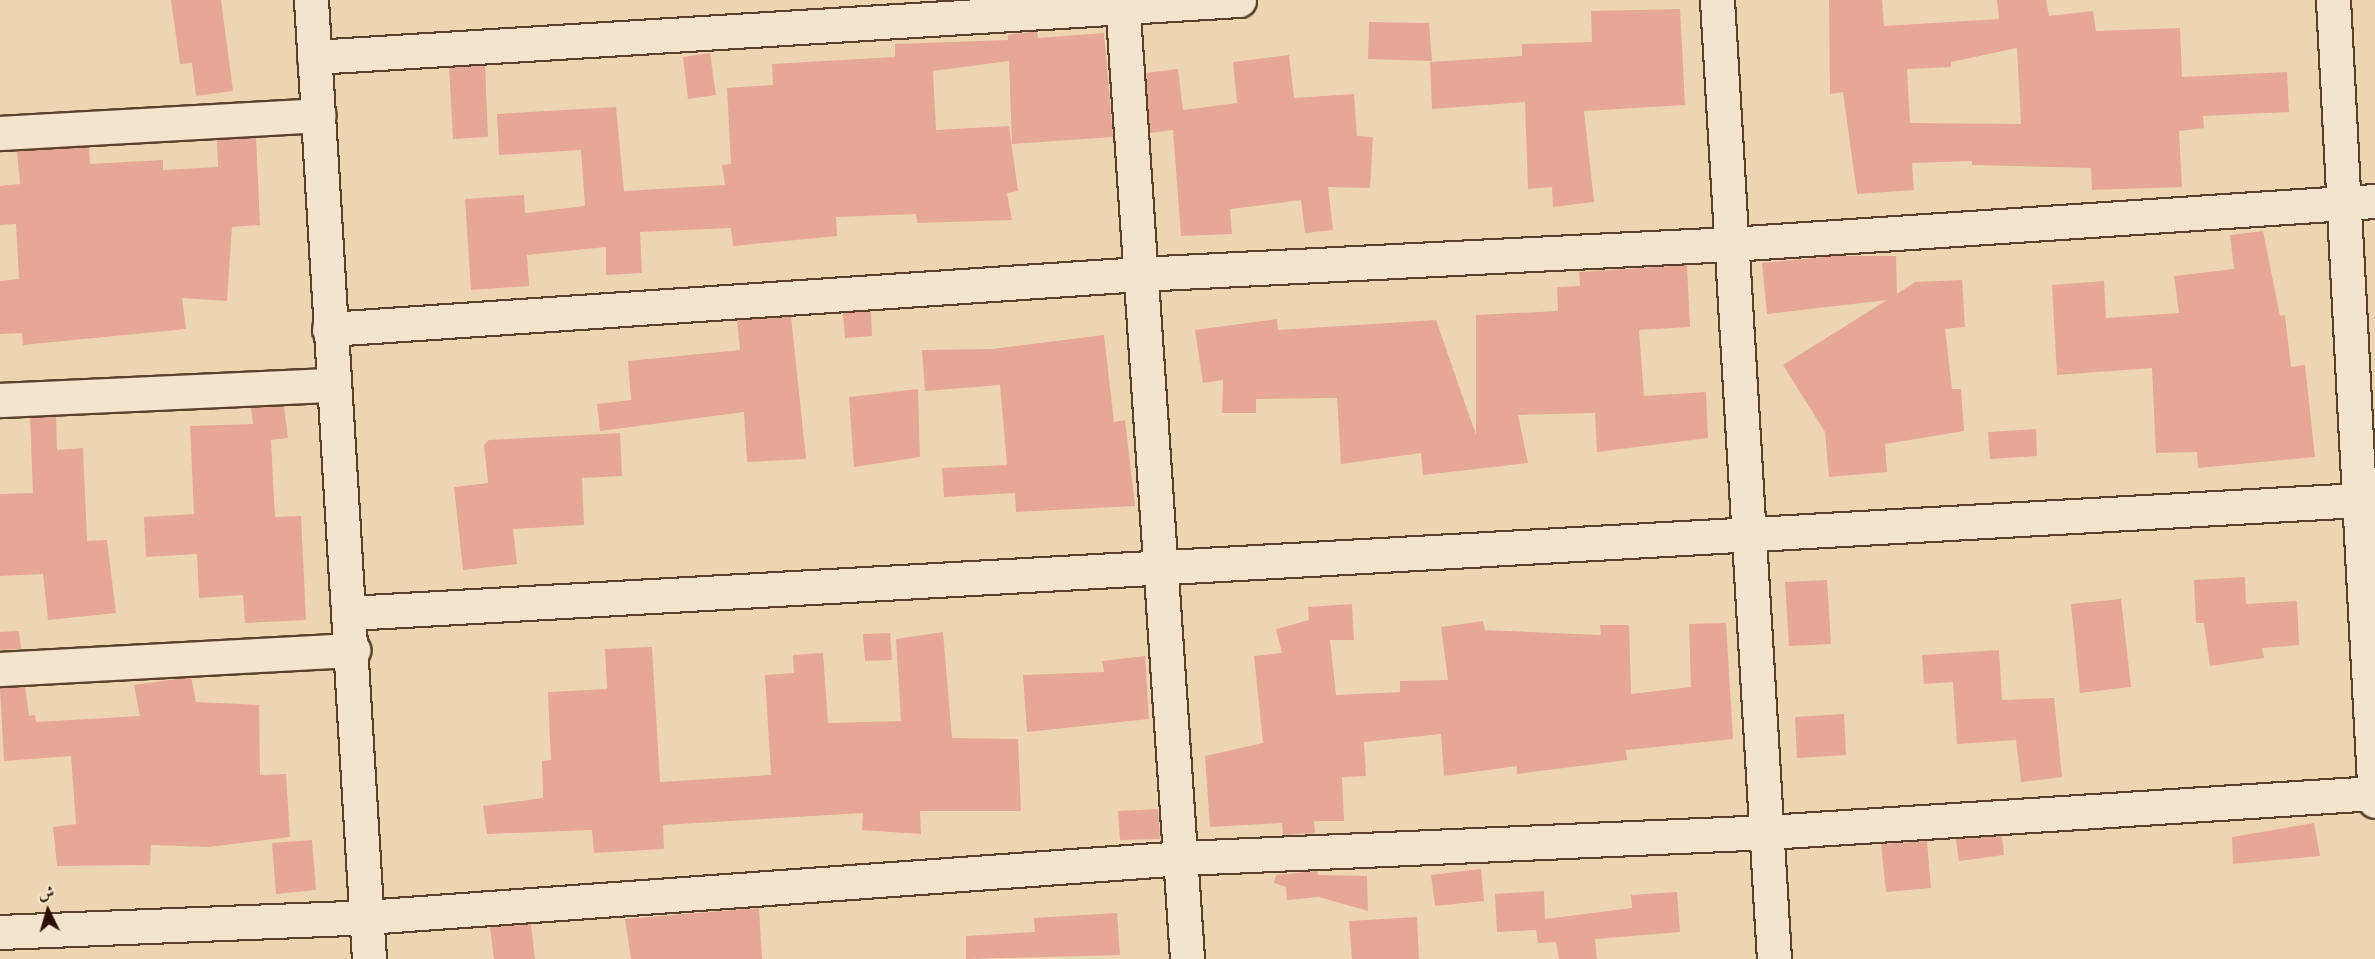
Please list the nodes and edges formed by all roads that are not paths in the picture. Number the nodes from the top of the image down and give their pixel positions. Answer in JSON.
{"nodes":[{"id":1,"x":311,"y":0,"type":"edge"},
{"id":2,"x":1239,"y":0,"type":"edge"},
{"id":3,"x":1717,"y":0,"type":"edge"},
{"id":4,"x":2333,"y":0,"type":"edge"},
{"id":5,"x":1122,"y":3,"type":"edge"},
{"id":6,"x":314,"y":57,"type":"junction"},
{"id":7,"x":318,"y":115,"type":"junction"},
{"id":8,"x":0,"y":133,"type":"edge"},
{"id":9,"x":2360,"y":201,"type":"edge"},
{"id":10,"x":1731,"y":244,"type":"junction"},
{"id":11,"x":1140,"y":274,"type":"junction"},
{"id":12,"x":329,"y":329,"type":"junction"},
{"id":13,"x":334,"y":385,"type":"junction"},
{"id":14,"x":0,"y":400,"type":"edge"},
{"id":15,"x":2369,"y":499,"type":"edge"},
{"id":16,"x":1750,"y":534,"type":"junction"},
{"id":17,"x":1159,"y":565,"type":"junction"},
{"id":18,"x":350,"y":613,"type":"junction"},
{"id":19,"x":353,"y":650,"type":"junction"},
{"id":20,"x":0,"y":669,"type":"edge"},
{"id":21,"x":2375,"y":793,"type":"edge"},
{"id":22,"x":2375,"y":801,"type":"edge"},
{"id":23,"x":1768,"y":832,"type":"junction"},
{"id":24,"x":1183,"y":858,"type":"junction"},
{"id":25,"x":366,"y":917,"type":"junction"},
{"id":26,"x":0,"y":932,"type":"edge"},
{"id":27,"x":369,"y":959,"type":"edge"},
{"id":28,"x":1187,"y":959,"type":"edge"},
{"id":29,"x":1774,"y":959,"type":"edge"}],
"edges":[{"from":1,"to":6,"type":"street"},
{"from":2,"to":5,"type":"street"},
{"from":3,"to":10,"type":"street"},
{"from":4,"to":9,"type":"street"},
{"from":5,"to":6,"type":"street"},
{"from":5,"to":11,"type":"street"},
{"from":6,"to":7,"type":"street"},
{"from":7,"to":8,"type":"street"},
{"from":7,"to":12,"type":"street"},
{"from":9,"to":10,"type":"street"},
{"from":9,"to":15,"type":"street"},
{"from":10,"to":11,"type":"street"},
{"from":10,"to":16,"type":"street"},
{"from":11,"to":12,"type":"street"},
{"from":11,"to":17,"type":"street"},
{"from":12,"to":13,"type":"street"},
{"from":13,"to":14,"type":"street"},
{"from":13,"to":18,"type":"street"},
{"from":15,"to":16,"type":"street"},
{"from":15,"to":21,"type":"street"},
{"from":16,"to":17,"type":"street"},
{"from":16,"to":23,"type":"street"},
{"from":17,"to":18,"type":"street"},
{"from":17,"to":24,"type":"street"},
{"from":18,"to":19,"type":"street"},
{"from":19,"to":20,"type":"street"},
{"from":19,"to":25,"type":"street"},
{"from":21,"to":22,"type":"street"},
{"from":21,"to":23,"type":"street"},
{"from":23,"to":24,"type":"street"},
{"from":23,"to":29,"type":"street"},
{"from":24,"to":25,"type":"street"},
{"from":24,"to":28,"type":"street"},
{"from":25,"to":26,"type":"street"},
{"from":25,"to":27,"type":"street"}]}
